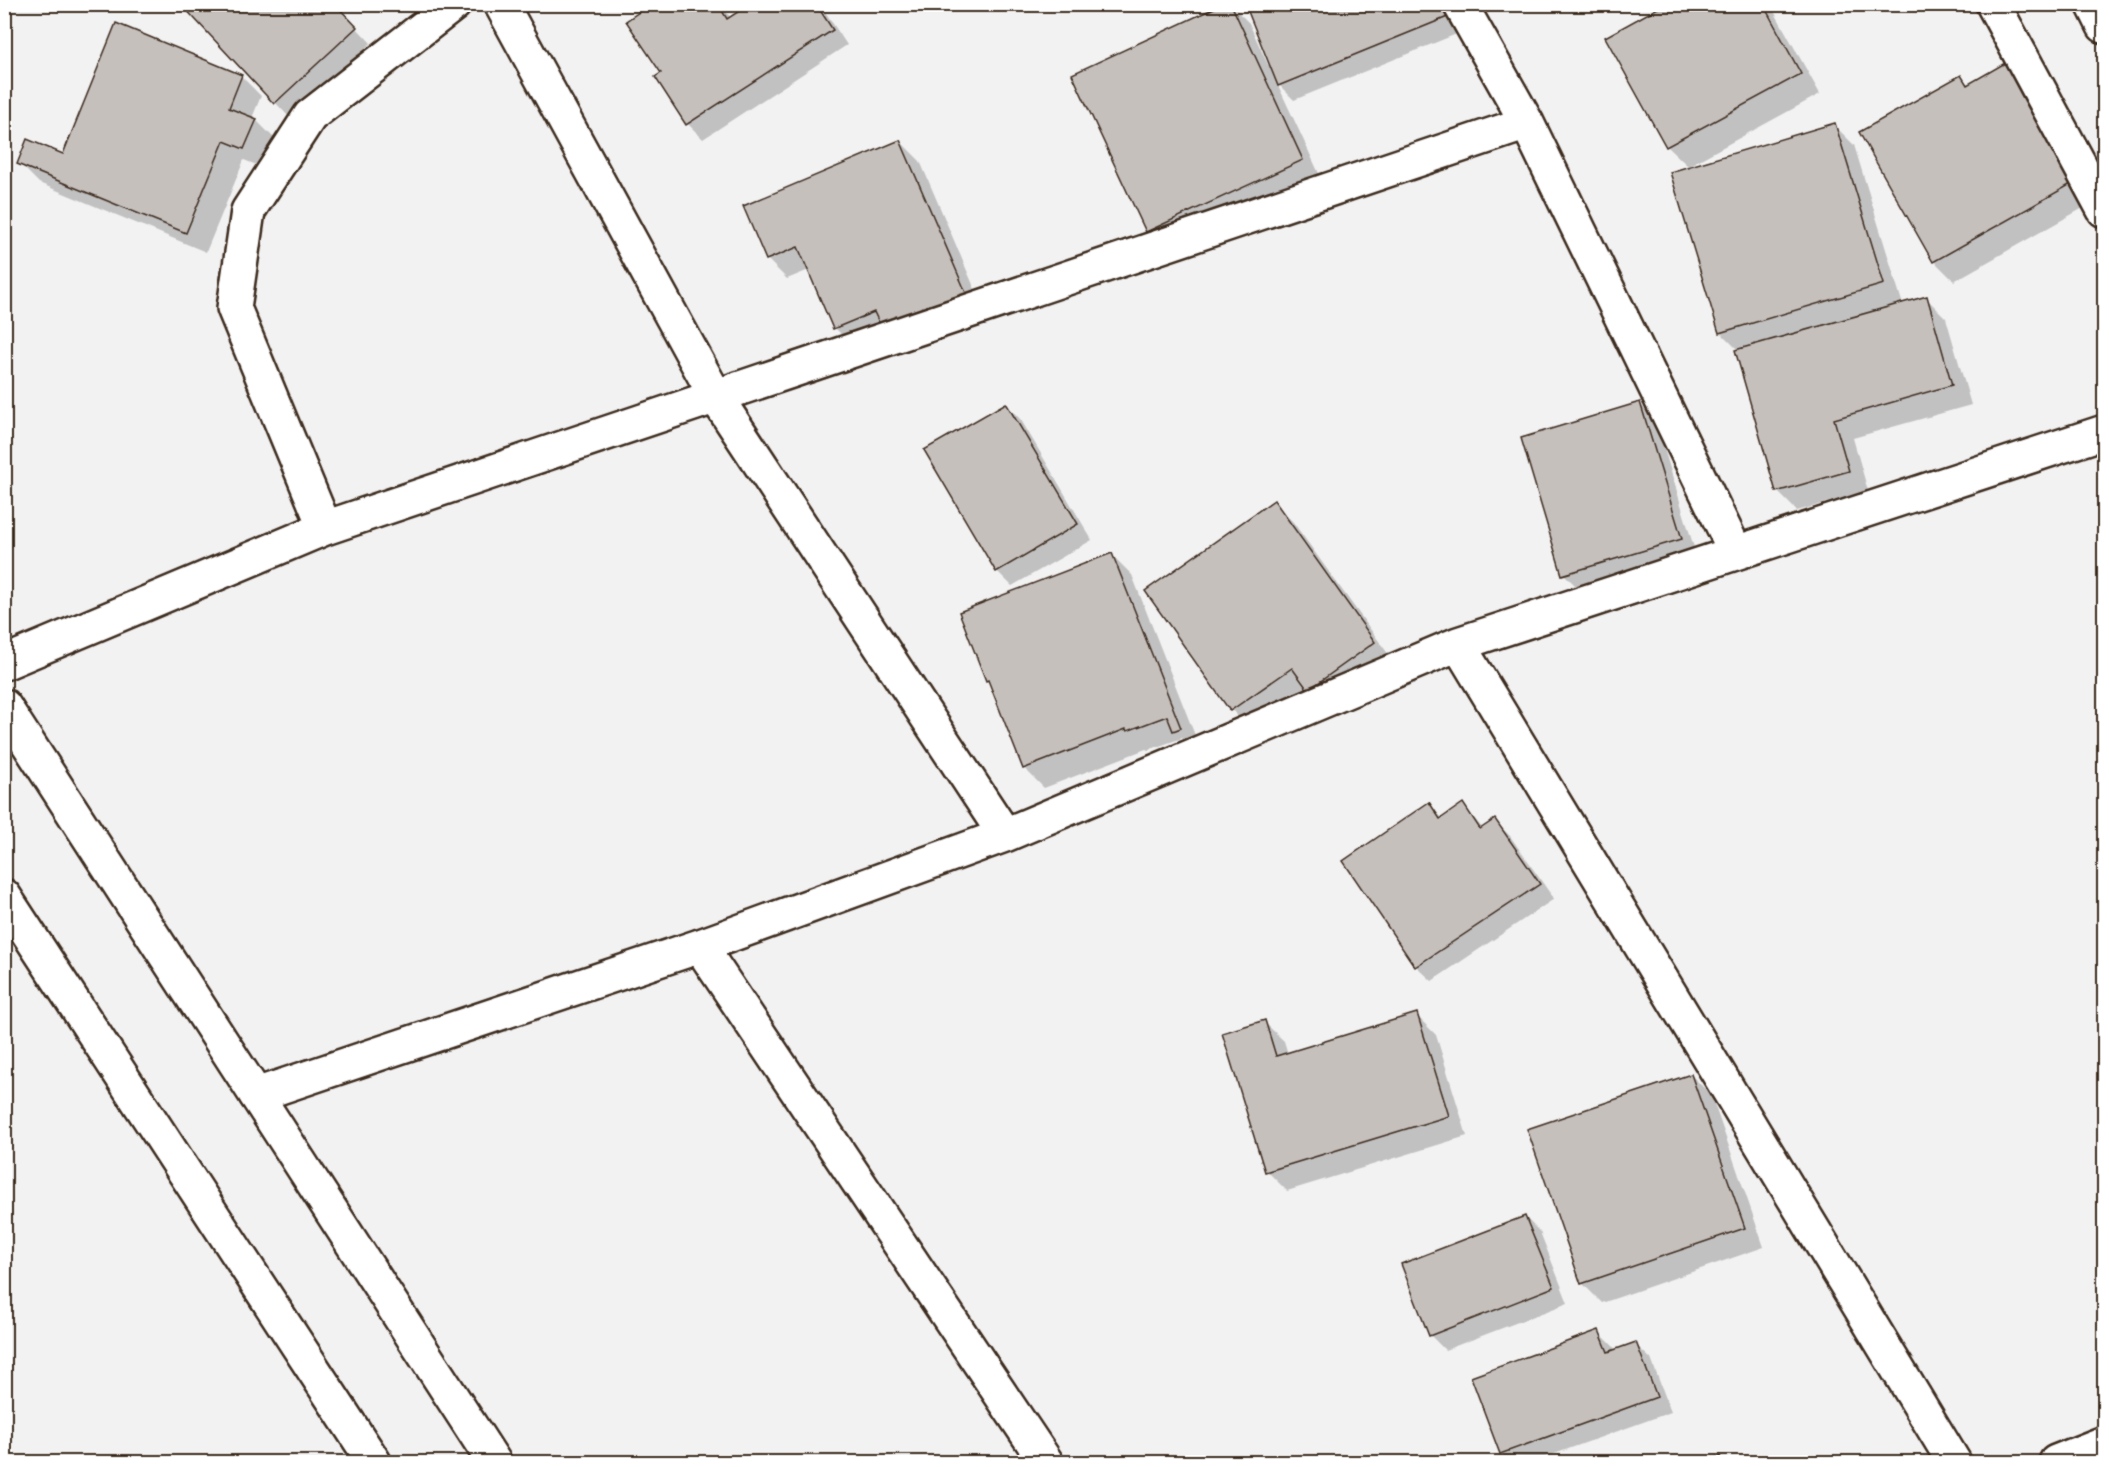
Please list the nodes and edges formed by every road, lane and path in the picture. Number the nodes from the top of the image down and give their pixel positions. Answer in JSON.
{"nodes":[{"id":1,"x":454,"y":4,"type":"edge"},
{"id":2,"x":501,"y":4,"type":"edge"},
{"id":3,"x":1460,"y":4,"type":"edge"},
{"id":4,"x":1993,"y":4,"type":"edge"},
{"id":5,"x":2093,"y":4,"type":"edge"},
{"id":6,"x":2104,"y":26,"type":"edge"},
{"id":7,"x":1527,"y":123,"type":"junction"},
{"id":8,"x":2104,"y":210,"type":"edge"},
{"id":9,"x":716,"y":397,"type":"junction"},
{"id":10,"x":2104,"y":432,"type":"edge"},
{"id":11,"x":326,"y":528,"type":"junction"},
{"id":12,"x":1736,"y":553,"type":"junction"},
{"id":13,"x":1458,"y":644,"type":"junction"},
{"id":14,"x":4,"y":663,"type":"edge"},
{"id":15,"x":4,"y":706,"type":"edge"},
{"id":16,"x":1005,"y":835,"type":"junction"},
{"id":17,"x":4,"y":897,"type":"edge"},
{"id":18,"x":700,"y":946,"type":"junction"},
{"id":19,"x":256,"y":1095,"type":"junction"},
{"id":20,"x":2104,"y":1443,"type":"edge"},
{"id":21,"x":374,"y":1462,"type":"edge"},
{"id":22,"x":494,"y":1462,"type":"edge"},
{"id":23,"x":1046,"y":1462,"type":"edge"},
{"id":24,"x":1954,"y":1462,"type":"edge"},
{"id":25,"x":2056,"y":1462,"type":"edge"}],
"edges":[{"from":1,"to":11,"type":"street"},
{"from":2,"to":9,"type":"street"},
{"from":3,"to":7,"type":"street"},
{"from":4,"to":8,"type":"street"},
{"from":5,"to":6,"type":"street"},
{"from":7,"to":9,"type":"street"},
{"from":7,"to":12,"type":"street"},
{"from":9,"to":11,"type":"street"},
{"from":9,"to":16,"type":"street"},
{"from":10,"to":12,"type":"street"},
{"from":11,"to":14,"type":"street"},
{"from":12,"to":13,"type":"street"},
{"from":13,"to":16,"type":"street"},
{"from":13,"to":24,"type":"street"},
{"from":15,"to":19,"type":"street"},
{"from":16,"to":18,"type":"street"},
{"from":17,"to":21,"type":"street"},
{"from":18,"to":19,"type":"street"},
{"from":18,"to":23,"type":"street"},
{"from":19,"to":22,"type":"street"},
{"from":20,"to":25,"type":"street"}]}
